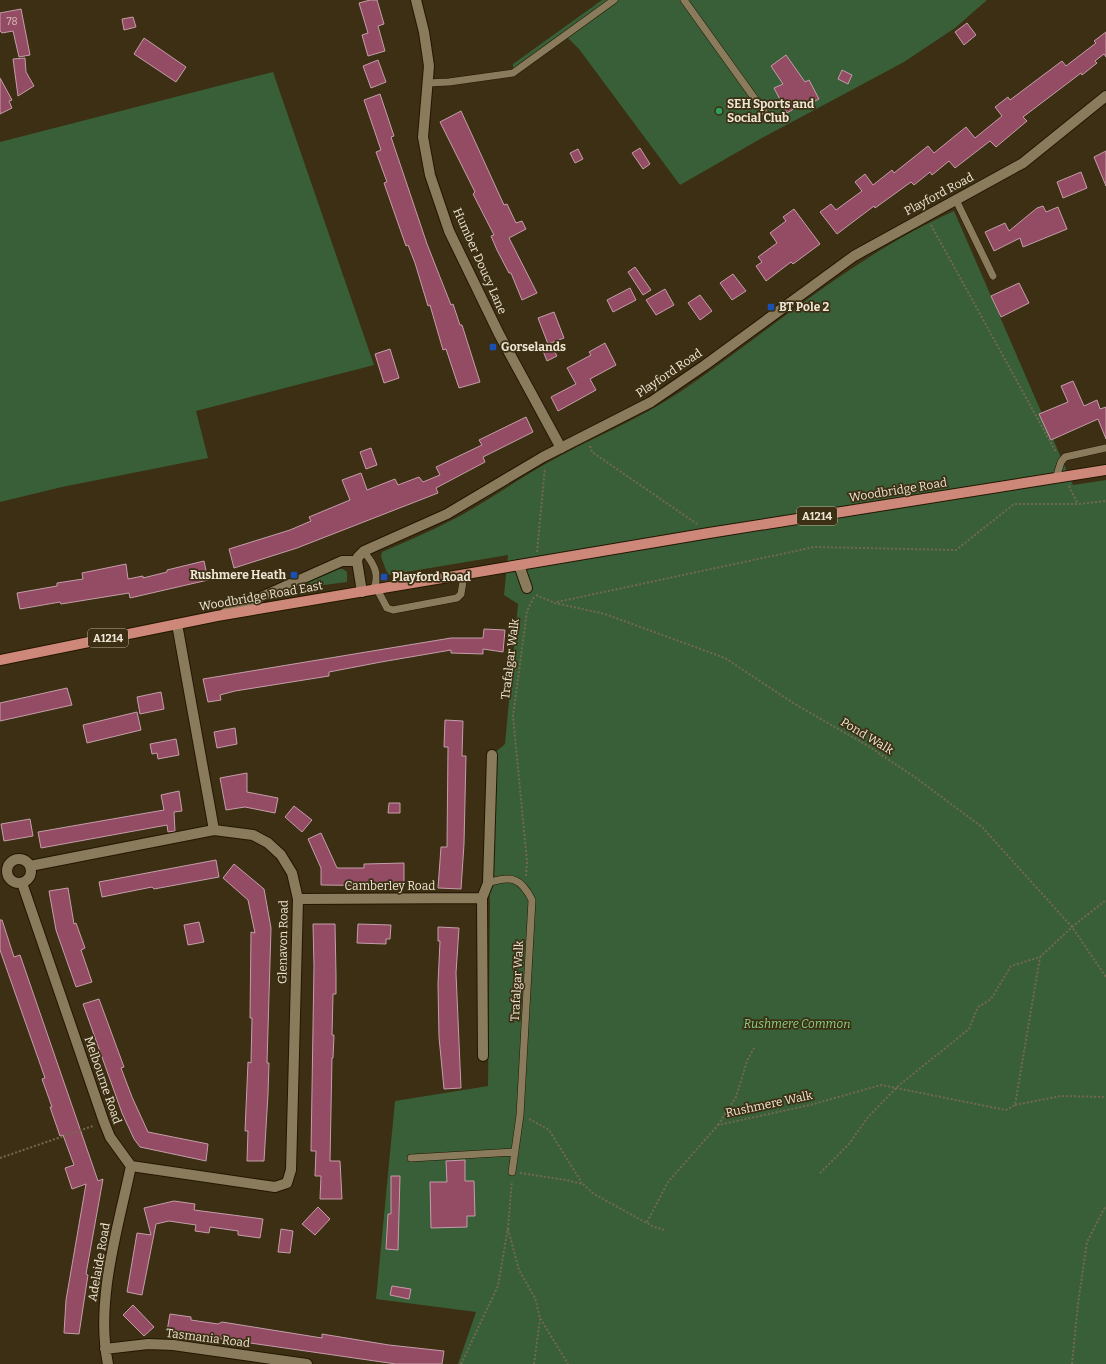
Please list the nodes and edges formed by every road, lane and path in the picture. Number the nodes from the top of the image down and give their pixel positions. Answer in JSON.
{"nodes":[{"id":1,"x":416,"y":0,"type":"edge"},
{"id":2,"x":614,"y":0,"type":"edge"},
{"id":3,"x":684,"y":0,"type":"edge"},
{"id":4,"x":427,"y":83,"type":"junction"},
{"id":5,"x":1106,"y":96,"type":"edge"},
{"id":6,"x":765,"y":113,"type":"dead end"},
{"id":7,"x":956,"y":200,"type":"junction"},
{"id":8,"x":925,"y":215,"type":"junction"},
{"id":9,"x":993,"y":276,"type":"dead end"},
{"id":10,"x":586,"y":435,"type":"junction"},
{"id":11,"x":561,"y":448,"type":"junction"},
{"id":12,"x":1106,"y":448,"type":"edge"},
{"id":13,"x":545,"y":461,"type":"dead end"},
{"id":14,"x":1062,"y":462,"type":"junction"},
{"id":15,"x":1106,"y":470,"type":"edge"},
{"id":16,"x":1060,"y":477,"type":"junction"},
{"id":17,"x":1106,"y":501,"type":"edge"},
{"id":18,"x":1078,"y":504,"type":"junction"},
{"id":19,"x":702,"y":527,"type":"dead end"},
{"id":20,"x":363,"y":551,"type":"junction"},
{"id":21,"x":536,"y":553,"type":"dead end"},
{"id":22,"x":357,"y":561,"type":"junction"},
{"id":23,"x":523,"y":564,"type":"junction"},
{"id":24,"x":464,"y":575,"type":"junction"},
{"id":25,"x":375,"y":590,"type":"junction"},
{"id":26,"x":530,"y":590,"type":"joint"},
{"id":27,"x":362,"y":592,"type":"junction"},
{"id":28,"x":536,"y":595,"type":"junction"},
{"id":29,"x":555,"y":603,"type":"junction"},
{"id":30,"x":217,"y":616,"type":"junction"},
{"id":31,"x":177,"y":624,"type":"junction"},
{"id":32,"x":0,"y":660,"type":"edge"},
{"id":33,"x":492,"y":755,"type":"dead end"},
{"id":34,"x":214,"y":830,"type":"junction"},
{"id":35,"x":30,"y":866,"type":"junction"},
{"id":36,"x":22,"y":883,"type":"junction"},
{"id":37,"x":488,"y":883,"type":"junction"},
{"id":38,"x":525,"y":886,"type":"junction"},
{"id":39,"x":482,"y":898,"type":"junction"},
{"id":40,"x":298,"y":899,"type":"junction"},
{"id":41,"x":1106,"y":900,"type":"edge"},
{"id":42,"x":1072,"y":927,"type":"junction"},
{"id":43,"x":1040,"y":957,"type":"junction"},
{"id":44,"x":1106,"y":977,"type":"edge"},
{"id":45,"x":754,"y":1048,"type":"dead end"},
{"id":46,"x":483,"y":1056,"type":"dead end"},
{"id":47,"x":897,"y":1087,"type":"junction"},
{"id":48,"x":1106,"y":1097,"type":"edge"},
{"id":49,"x":1015,"y":1105,"type":"junction"},
{"id":50,"x":520,"y":1115,"type":"junction"},
{"id":51,"x":104,"y":1122,"type":"junction"},
{"id":52,"x":718,"y":1125,"type":"junction"},
{"id":53,"x":515,"y":1152,"type":"junction"},
{"id":54,"x":0,"y":1158,"type":"edge"},
{"id":55,"x":411,"y":1158,"type":"dead end"},
{"id":56,"x":131,"y":1166,"type":"junction"},
{"id":57,"x":512,"y":1172,"type":"junction"},
{"id":58,"x":820,"y":1173,"type":"dead end"},
{"id":59,"x":583,"y":1184,"type":"junction"},
{"id":60,"x":1106,"y":1205,"type":"edge"},
{"id":61,"x":647,"y":1222,"type":"junction"},
{"id":62,"x":508,"y":1228,"type":"junction"},
{"id":63,"x":665,"y":1230,"type":"dead end"},
{"id":64,"x":540,"y":1318,"type":"junction"},
{"id":65,"x":105,"y":1349,"type":"junction"},
{"id":66,"x":108,"y":1364,"type":"edge"},
{"id":67,"x":307,"y":1364,"type":"edge"},
{"id":68,"x":461,"y":1364,"type":"edge"},
{"id":69,"x":534,"y":1364,"type":"edge"},
{"id":70,"x":568,"y":1364,"type":"edge"},
{"id":71,"x":1072,"y":1364,"type":"edge"}],
"edges":[{"from":1,"to":4,"type":"street","name":"Humber Doucy Lane"},
{"from":2,"to":4,"type":"lane"},
{"from":3,"to":6,"type":"lane"},
{"from":4,"to":11,"type":"street","name":"Humber Doucy Lane"},
{"from":5,"to":7,"type":"street","name":"Playford Road"},
{"from":7,"to":8,"type":"street","name":"Playford Road"},
{"from":7,"to":9,"type":"lane"},
{"from":8,"to":10,"type":"street","name":"Playford Road"},
{"from":8,"to":14,"type":"path"},
{"from":10,"to":11,"type":"street","name":"Playford Road"},
{"from":10,"to":19,"type":"path"},
{"from":11,"to":20,"type":"street","name":"Playford Road"},
{"from":12,"to":14,"type":"lane"},
{"from":13,"to":21,"type":"path"},
{"from":14,"to":16,"type":"lane"},
{"from":15,"to":16,"type":"main road","name":"Woodbridge Road","number":"A1214"},
{"from":16,"to":18,"type":"path"},
{"from":16,"to":23,"type":"main road","name":"Woodbridge Road","number":"A1214"},
{"from":17,"to":18,"type":"path"},
{"from":18,"to":29,"type":"path"},
{"from":20,"to":22,"type":"street"},
{"from":20,"to":25,"type":"lane"},
{"from":22,"to":27,"type":"street"},
{"from":22,"to":30,"type":"street"},
{"from":23,"to":24,"type":"main road","name":"Woodbridge Road East","number":"A1214"},
{"from":23,"to":26,"type":"street"},
{"from":24,"to":25,"type":"main road","name":"Woodbridge Road East","number":"A1214"},
{"from":24,"to":25,"type":"lane"},
{"from":25,"to":27,"type":"main road","name":"Woodbridge Road East","number":"A1214"},
{"from":26,"to":28,"type":"path"},
{"from":27,"to":30,"type":"main road","name":"Woodbridge Road East","number":"A1214"},
{"from":28,"to":29,"type":"path"},
{"from":28,"to":38,"type":"path","name":"Trafalgar Walk"},
{"from":29,"to":42,"type":"path","name":"Pond Walk"},
{"from":30,"to":31,"type":"main road","name":"Woodbridge Road East","number":"A1214"},
{"from":31,"to":32,"type":"main road","name":"Woodbridge Road East","number":"A1214"},
{"from":31,"to":34,"type":"street"},
{"from":33,"to":37,"type":"street"},
{"from":34,"to":35,"type":"street"},
{"from":34,"to":40,"type":"street","name":"Glenavon Road"},
{"from":35,"to":36,"type":"street"},
{"from":35,"to":36,"type":"street"},
{"from":36,"to":51,"type":"street","name":"Melbourne Road"},
{"from":37,"to":38,"type":"lane"},
{"from":37,"to":39,"type":"street"},
{"from":38,"to":50,"type":"lane","name":"Trafalgar Walk"},
{"from":39,"to":40,"type":"street","name":"Camberley Road"},
{"from":39,"to":46,"type":"street"},
{"from":40,"to":56,"type":"street","name":"Glenavon Road"},
{"from":41,"to":42,"type":"path"},
{"from":42,"to":43,"type":"path"},
{"from":42,"to":44,"type":"path","name":"Pond Walk"},
{"from":43,"to":47,"type":"path"},
{"from":43,"to":49,"type":"path"},
{"from":45,"to":52,"type":"path"},
{"from":47,"to":49,"type":"path","name":"Rushmere Walk"},
{"from":47,"to":52,"type":"path","name":"Rushmere Walk"},
{"from":47,"to":58,"type":"path"},
{"from":48,"to":49,"type":"path","name":"Rushmere Walk"},
{"from":50,"to":53,"type":"lane","name":"Trafalgar Walk"},
{"from":50,"to":59,"type":"path"},
{"from":51,"to":54,"type":"path"},
{"from":51,"to":56,"type":"street","name":"Melbourne Road"},
{"from":52,"to":61,"type":"path","name":"Rushmere Walk"},
{"from":53,"to":55,"type":"lane"},
{"from":53,"to":57,"type":"lane","name":"Trafalgar Walk"},
{"from":56,"to":65,"type":"street","name":"Adelaide Road"},
{"from":57,"to":59,"type":"path"},
{"from":57,"to":62,"type":"path"},
{"from":59,"to":61,"type":"path"},
{"from":60,"to":71,"type":"path"},
{"from":61,"to":63,"type":"path"},
{"from":62,"to":64,"type":"path"},
{"from":62,"to":68,"type":"path"},
{"from":64,"to":69,"type":"path"},
{"from":64,"to":70,"type":"path"},
{"from":65,"to":66,"type":"street","name":"Adelaide Road"},
{"from":65,"to":67,"type":"street","name":"Tasmania Road"}]}
